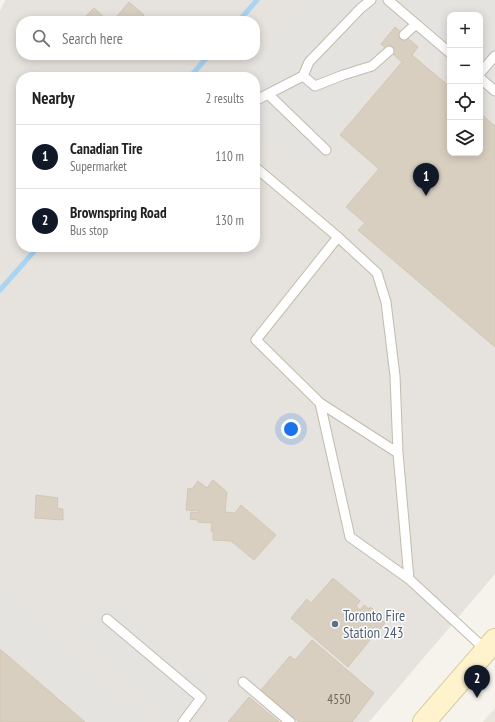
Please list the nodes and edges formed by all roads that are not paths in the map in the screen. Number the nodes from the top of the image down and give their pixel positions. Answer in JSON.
{"nodes":[{"id":1,"x":371,"y":0,"type":"edge"},
{"id":2,"x":388,"y":0,"type":"edge"},
{"id":3,"x":416,"y":24,"type":"junction"},
{"id":4,"x":404,"y":35,"type":"dead end"},
{"id":5,"x":447,"y":50,"type":"edge"},
{"id":6,"x":389,"y":51,"type":"dead end"},
{"id":7,"x":495,"y":56,"type":"edge"},
{"id":8,"x":483,"y":70,"type":"edge"},
{"id":9,"x":303,"y":76,"type":"junction"},
{"id":10,"x":483,"y":81,"type":"edge"},
{"id":11,"x":495,"y":91,"type":"edge"},
{"id":12,"x":268,"y":94,"type":"junction"},
{"id":13,"x":260,"y":98,"type":"edge"},
{"id":14,"x":326,"y":150,"type":"dead end"},
{"id":15,"x":260,"y":171,"type":"edge"},
{"id":16,"x":338,"y":237,"type":"junction"},
{"id":17,"x":320,"y":403,"type":"junction"},
{"id":18,"x":398,"y":453,"type":"junction"},
{"id":19,"x":409,"y":578,"type":"junction"},
{"id":20,"x":107,"y":619,"type":"dead end"},
{"id":21,"x":491,"y":645,"type":"edge"},
{"id":22,"x":243,"y":682,"type":"dead end"},
{"id":23,"x":183,"y":722,"type":"edge"},
{"id":24,"x":290,"y":722,"type":"edge"},
{"id":25,"x":424,"y":722,"type":"edge"}],
"edges":[{"from":1,"to":9,"type":"lane"},
{"from":2,"to":3,"type":"lane"},
{"from":3,"to":4,"type":"lane"},
{"from":3,"to":5,"type":"lane"},
{"from":6,"to":9,"type":"lane"},
{"from":7,"to":8,"type":"lane"},
{"from":9,"to":12,"type":"lane"},
{"from":10,"to":11,"type":"lane"},
{"from":12,"to":13,"type":"lane"},
{"from":12,"to":14,"type":"lane"},
{"from":15,"to":16,"type":"lane"},
{"from":16,"to":17,"type":"lane"},
{"from":16,"to":18,"type":"lane"},
{"from":17,"to":18,"type":"lane"},
{"from":17,"to":19,"type":"lane"},
{"from":18,"to":19,"type":"lane"},
{"from":19,"to":21,"type":"lane"},
{"from":20,"to":23,"type":"lane"},
{"from":21,"to":25,"type":"main road"},
{"from":22,"to":24,"type":"lane"}]}
